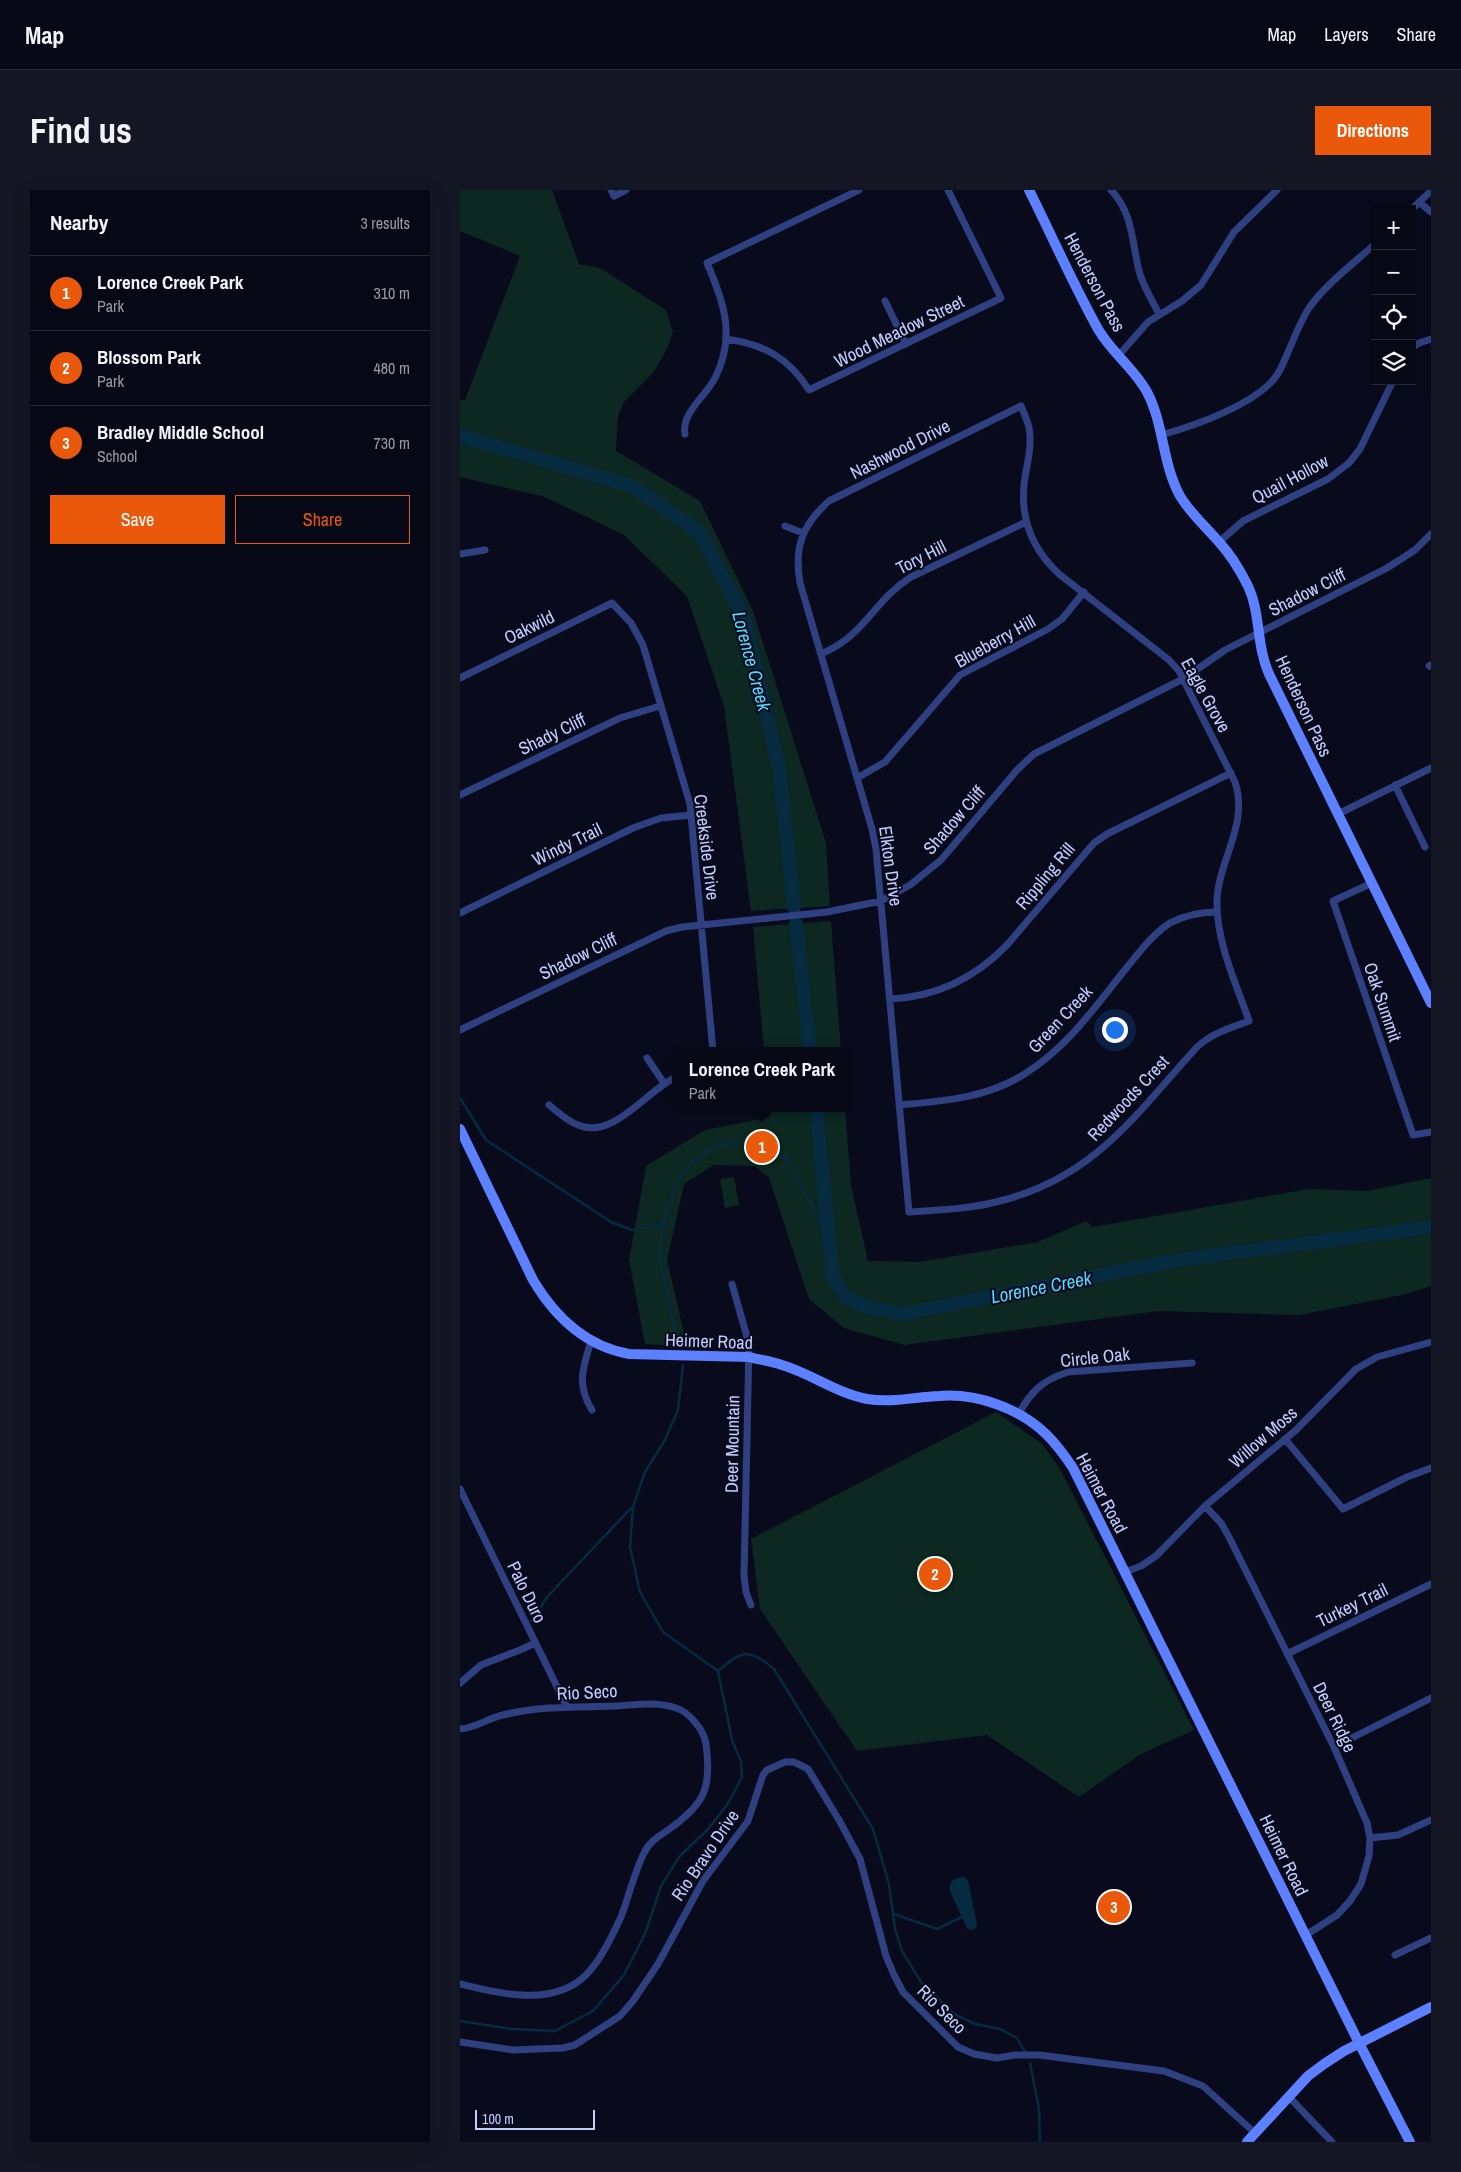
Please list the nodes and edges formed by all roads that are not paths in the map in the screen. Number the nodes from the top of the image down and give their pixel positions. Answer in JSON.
{"nodes":[{"id":1,"x":626,"y":190,"type":"edge"},
{"id":2,"x":858,"y":190,"type":"edge"},
{"id":3,"x":948,"y":190,"type":"edge"},
{"id":4,"x":1029,"y":190,"type":"edge"},
{"id":5,"x":1111,"y":190,"type":"edge"},
{"id":6,"x":1277,"y":190,"type":"edge"},
{"id":7,"x":1431,"y":190,"type":"edge"},
{"id":8,"x":613,"y":193,"type":"edge"},
{"id":9,"x":1420,"y":202,"type":"junction"},
{"id":10,"x":1416,"y":206,"type":"edge"},
{"id":11,"x":1431,"y":212,"type":"edge"},
{"id":12,"x":1371,"y":248,"type":"edge"},
{"id":13,"x":885,"y":301,"type":"dead end"},
{"id":14,"x":1159,"y":314,"type":"junction"},
{"id":15,"x":726,"y":339,"type":"junction"},
{"id":16,"x":1431,"y":340,"type":"edge"},
{"id":17,"x":906,"y":344,"type":"junction"},
{"id":18,"x":1416,"y":346,"type":"edge"},
{"id":19,"x":1119,"y":354,"type":"junction"},
{"id":20,"x":1391,"y":385,"type":"edge"},
{"id":21,"x":1021,"y":406,"type":"joint"},
{"id":22,"x":685,"y":434,"type":"dead end"},
{"id":23,"x":1161,"y":435,"type":"junction"},
{"id":24,"x":1026,"y":522,"type":"junction"},
{"id":25,"x":785,"y":526,"type":"dead end"},
{"id":26,"x":803,"y":534,"type":"junction"},
{"id":27,"x":1431,"y":534,"type":"edge"},
{"id":28,"x":1219,"y":542,"type":"junction"},
{"id":29,"x":485,"y":550,"type":"dead end"},
{"id":30,"x":460,"y":554,"type":"edge"},
{"id":31,"x":1084,"y":592,"type":"junction"},
{"id":32,"x":612,"y":603,"type":"joint"},
{"id":33,"x":1258,"y":633,"type":"junction"},
{"id":34,"x":821,"y":654,"type":"junction"},
{"id":35,"x":460,"y":678,"type":"edge"},
{"id":36,"x":1183,"y":679,"type":"junction"},
{"id":37,"x":660,"y":706,"type":"junction"},
{"id":38,"x":1431,"y":768,"type":"edge"},
{"id":39,"x":1231,"y":773,"type":"junction"},
{"id":40,"x":857,"y":778,"type":"junction"},
{"id":41,"x":1395,"y":785,"type":"junction"},
{"id":42,"x":460,"y":795,"type":"edge"},
{"id":43,"x":1338,"y":814,"type":"junction"},
{"id":44,"x":691,"y":815,"type":"junction"},
{"id":45,"x":1425,"y":847,"type":"dead end"},
{"id":46,"x":1372,"y":883,"type":"junction"},
{"id":47,"x":881,"y":901,"type":"junction"},
{"id":48,"x":1217,"y":912,"type":"junction"},
{"id":49,"x":460,"y":913,"type":"edge"},
{"id":50,"x":701,"y":925,"type":"junction"},
{"id":51,"x":890,"y":1000,"type":"junction"},
{"id":52,"x":1431,"y":1003,"type":"edge"},
{"id":53,"x":1249,"y":1021,"type":"joint"},
{"id":54,"x":460,"y":1030,"type":"edge"},
{"id":55,"x":713,"y":1047,"type":"edge"},
{"id":56,"x":647,"y":1058,"type":"dead end"},
{"id":57,"x":672,"y":1079,"type":"edge"},
{"id":58,"x":664,"y":1083,"type":"junction"},
{"id":59,"x":549,"y":1105,"type":"dead end"},
{"id":60,"x":899,"y":1105,"type":"junction"},
{"id":61,"x":460,"y":1129,"type":"edge"},
{"id":62,"x":1431,"y":1132,"type":"edge"},
{"id":63,"x":909,"y":1212,"type":"joint"},
{"id":64,"x":732,"y":1284,"type":"dead end"},
{"id":65,"x":591,"y":1341,"type":"junction"},
{"id":66,"x":1431,"y":1342,"type":"edge"},
{"id":67,"x":749,"y":1358,"type":"junction"},
{"id":68,"x":1192,"y":1364,"type":"dead end"},
{"id":69,"x":592,"y":1410,"type":"dead end"},
{"id":70,"x":1018,"y":1415,"type":"junction"},
{"id":71,"x":1286,"y":1439,"type":"junction"},
{"id":72,"x":1431,"y":1468,"type":"edge"},
{"id":73,"x":460,"y":1489,"type":"edge"},
{"id":74,"x":1205,"y":1506,"type":"junction"},
{"id":75,"x":1125,"y":1572,"type":"junction"},
{"id":76,"x":1431,"y":1584,"type":"edge"},
{"id":77,"x":751,"y":1606,"type":"dead end"},
{"id":78,"x":535,"y":1643,"type":"junction"},
{"id":79,"x":1287,"y":1654,"type":"junction"},
{"id":80,"x":460,"y":1683,"type":"edge"},
{"id":81,"x":1431,"y":1698,"type":"edge"},
{"id":82,"x":567,"y":1707,"type":"junction"},
{"id":83,"x":460,"y":1729,"type":"edge"},
{"id":84,"x":1334,"y":1748,"type":"junction"},
{"id":85,"x":767,"y":1770,"type":"joint"},
{"id":86,"x":1431,"y":1820,"type":"edge"},
{"id":87,"x":1370,"y":1838,"type":"junction"},
{"id":88,"x":1306,"y":1935,"type":"junction"},
{"id":89,"x":1431,"y":1938,"type":"edge"},
{"id":90,"x":1395,"y":1955,"type":"dead end"},
{"id":91,"x":460,"y":1984,"type":"edge"},
{"id":92,"x":1431,"y":2006,"type":"edge"},
{"id":93,"x":460,"y":2042,"type":"edge"},
{"id":94,"x":1359,"y":2043,"type":"junction"},
{"id":95,"x":1290,"y":2098,"type":"junction"},
{"id":96,"x":1255,"y":2132,"type":"junction"},
{"id":97,"x":1247,"y":2142,"type":"edge"},
{"id":98,"x":1332,"y":2142,"type":"edge"},
{"id":99,"x":1410,"y":2142,"type":"edge"}],
"edges":[{"from":1,"to":8,"type":"street"},
{"from":2,"to":15,"type":"street"},
{"from":3,"to":17,"type":"street","name":"Wood Meadow Street"},
{"from":4,"to":19,"type":"street","name":"Henderson Pass"},
{"from":5,"to":14,"type":"street"},
{"from":6,"to":14,"type":"street"},
{"from":7,"to":9,"type":"street"},
{"from":9,"to":10,"type":"street"},
{"from":9,"to":11,"type":"street"},
{"from":12,"to":23,"type":"street"},
{"from":13,"to":17,"type":"street"},
{"from":14,"to":19,"type":"street"},
{"from":15,"to":17,"type":"street","name":"Wood Meadow Street"},
{"from":15,"to":22,"type":"street"},
{"from":16,"to":18,"type":"street"},
{"from":19,"to":23,"type":"street","name":"Henderson Pass"},
{"from":20,"to":28,"type":"street","name":"Quail Hollow"},
{"from":21,"to":24,"type":"street","name":"Eagle Grove"},
{"from":21,"to":26,"type":"street","name":"Nashwood Drive"},
{"from":23,"to":28,"type":"street","name":"Henderson Pass"},
{"from":24,"to":31,"type":"street","name":"Eagle Grove"},
{"from":24,"to":34,"type":"street","name":"Tory Hill"},
{"from":25,"to":26,"type":"street"},
{"from":26,"to":34,"type":"street","name":"Elkton Drive"},
{"from":27,"to":33,"type":"street","name":"Shadow Cliff"},
{"from":28,"to":33,"type":"street","name":"Henderson Pass"},
{"from":29,"to":30,"type":"street"},
{"from":31,"to":36,"type":"street","name":"Eagle Grove"},
{"from":31,"to":40,"type":"street","name":"Blueberry Hill"},
{"from":32,"to":35,"type":"street","name":"Oakwild"},
{"from":32,"to":37,"type":"street","name":"Creekside Drive"},
{"from":33,"to":36,"type":"street","name":"Shadow Cliff"},
{"from":33,"to":43,"type":"street","name":"Henderson Pass"},
{"from":34,"to":40,"type":"street","name":"Elkton Drive"},
{"from":36,"to":39,"type":"street","name":"Eagle Grove"},
{"from":36,"to":47,"type":"street","name":"Shadow Cliff"},
{"from":37,"to":42,"type":"street","name":"Shady Cliff"},
{"from":37,"to":44,"type":"street","name":"Creekside Drive"},
{"from":38,"to":41,"type":"street"},
{"from":39,"to":48,"type":"street","name":"Eagle Grove"},
{"from":39,"to":51,"type":"street","name":"Rippling Rill"},
{"from":40,"to":47,"type":"street","name":"Elkton Drive"},
{"from":41,"to":43,"type":"street"},
{"from":41,"to":45,"type":"street"},
{"from":43,"to":46,"type":"street","name":"Henderson Pass"},
{"from":44,"to":49,"type":"street","name":"Windy Trail"},
{"from":44,"to":50,"type":"street","name":"Creekside Drive"},
{"from":46,"to":52,"type":"street","name":"Henderson Pass"},
{"from":46,"to":62,"type":"street","name":"Oak Summit"},
{"from":47,"to":50,"type":"street","name":"Shadow Cliff"},
{"from":47,"to":51,"type":"street","name":"Elkton Drive"},
{"from":48,"to":53,"type":"street","name":"Eagle Grove"},
{"from":48,"to":60,"type":"street","name":"Green Creek"},
{"from":50,"to":54,"type":"street","name":"Shadow Cliff"},
{"from":50,"to":55,"type":"street","name":"Creekside Drive"},
{"from":51,"to":60,"type":"street","name":"Elkton Drive"},
{"from":53,"to":63,"type":"street","name":"Redwoods Crest"},
{"from":56,"to":58,"type":"street"},
{"from":57,"to":58,"type":"street"},
{"from":58,"to":59,"type":"street"},
{"from":60,"to":63,"type":"street","name":"Elkton Drive"},
{"from":61,"to":65,"type":"street","name":"Heimer Road"},
{"from":64,"to":67,"type":"street","name":"Deer Mountain"},
{"from":65,"to":67,"type":"street","name":"Heimer Road"},
{"from":65,"to":69,"type":"street"},
{"from":66,"to":71,"type":"street","name":"Willow Moss"},
{"from":67,"to":70,"type":"street","name":"Heimer Road"},
{"from":67,"to":77,"type":"street","name":"Deer Mountain"},
{"from":68,"to":70,"type":"street","name":"Circle Oak"},
{"from":70,"to":75,"type":"street","name":"Heimer Road"},
{"from":71,"to":72,"type":"street"},
{"from":71,"to":74,"type":"street","name":"Willow Moss"},
{"from":73,"to":78,"type":"street","name":"Palo Duro"},
{"from":74,"to":75,"type":"street","name":"Willow Moss"},
{"from":74,"to":79,"type":"street","name":"Deer Ridge"},
{"from":75,"to":88,"type":"street","name":"Heimer Road"},
{"from":76,"to":79,"type":"street","name":"Turkey Trail"},
{"from":78,"to":80,"type":"street"},
{"from":78,"to":82,"type":"street","name":"Palo Duro"},
{"from":79,"to":84,"type":"street","name":"Deer Ridge"},
{"from":81,"to":84,"type":"street"},
{"from":82,"to":83,"type":"street","name":"Rio Seco"},
{"from":82,"to":91,"type":"street","name":"Rio Seco"},
{"from":84,"to":87,"type":"street","name":"Deer Ridge"},
{"from":85,"to":93,"type":"street","name":"Rio Bravo Drive"},
{"from":85,"to":96,"type":"street","name":"Rio Seco"},
{"from":86,"to":87,"type":"street"},
{"from":87,"to":88,"type":"street","name":"Deer Ridge"},
{"from":88,"to":94,"type":"street","name":"Heimer Road"},
{"from":89,"to":90,"type":"street"},
{"from":92,"to":94,"type":"street"},
{"from":94,"to":95,"type":"street"},
{"from":94,"to":99,"type":"street","name":"Heimer Road"},
{"from":95,"to":96,"type":"street"},
{"from":95,"to":98,"type":"street"},
{"from":96,"to":97,"type":"street"}]}
